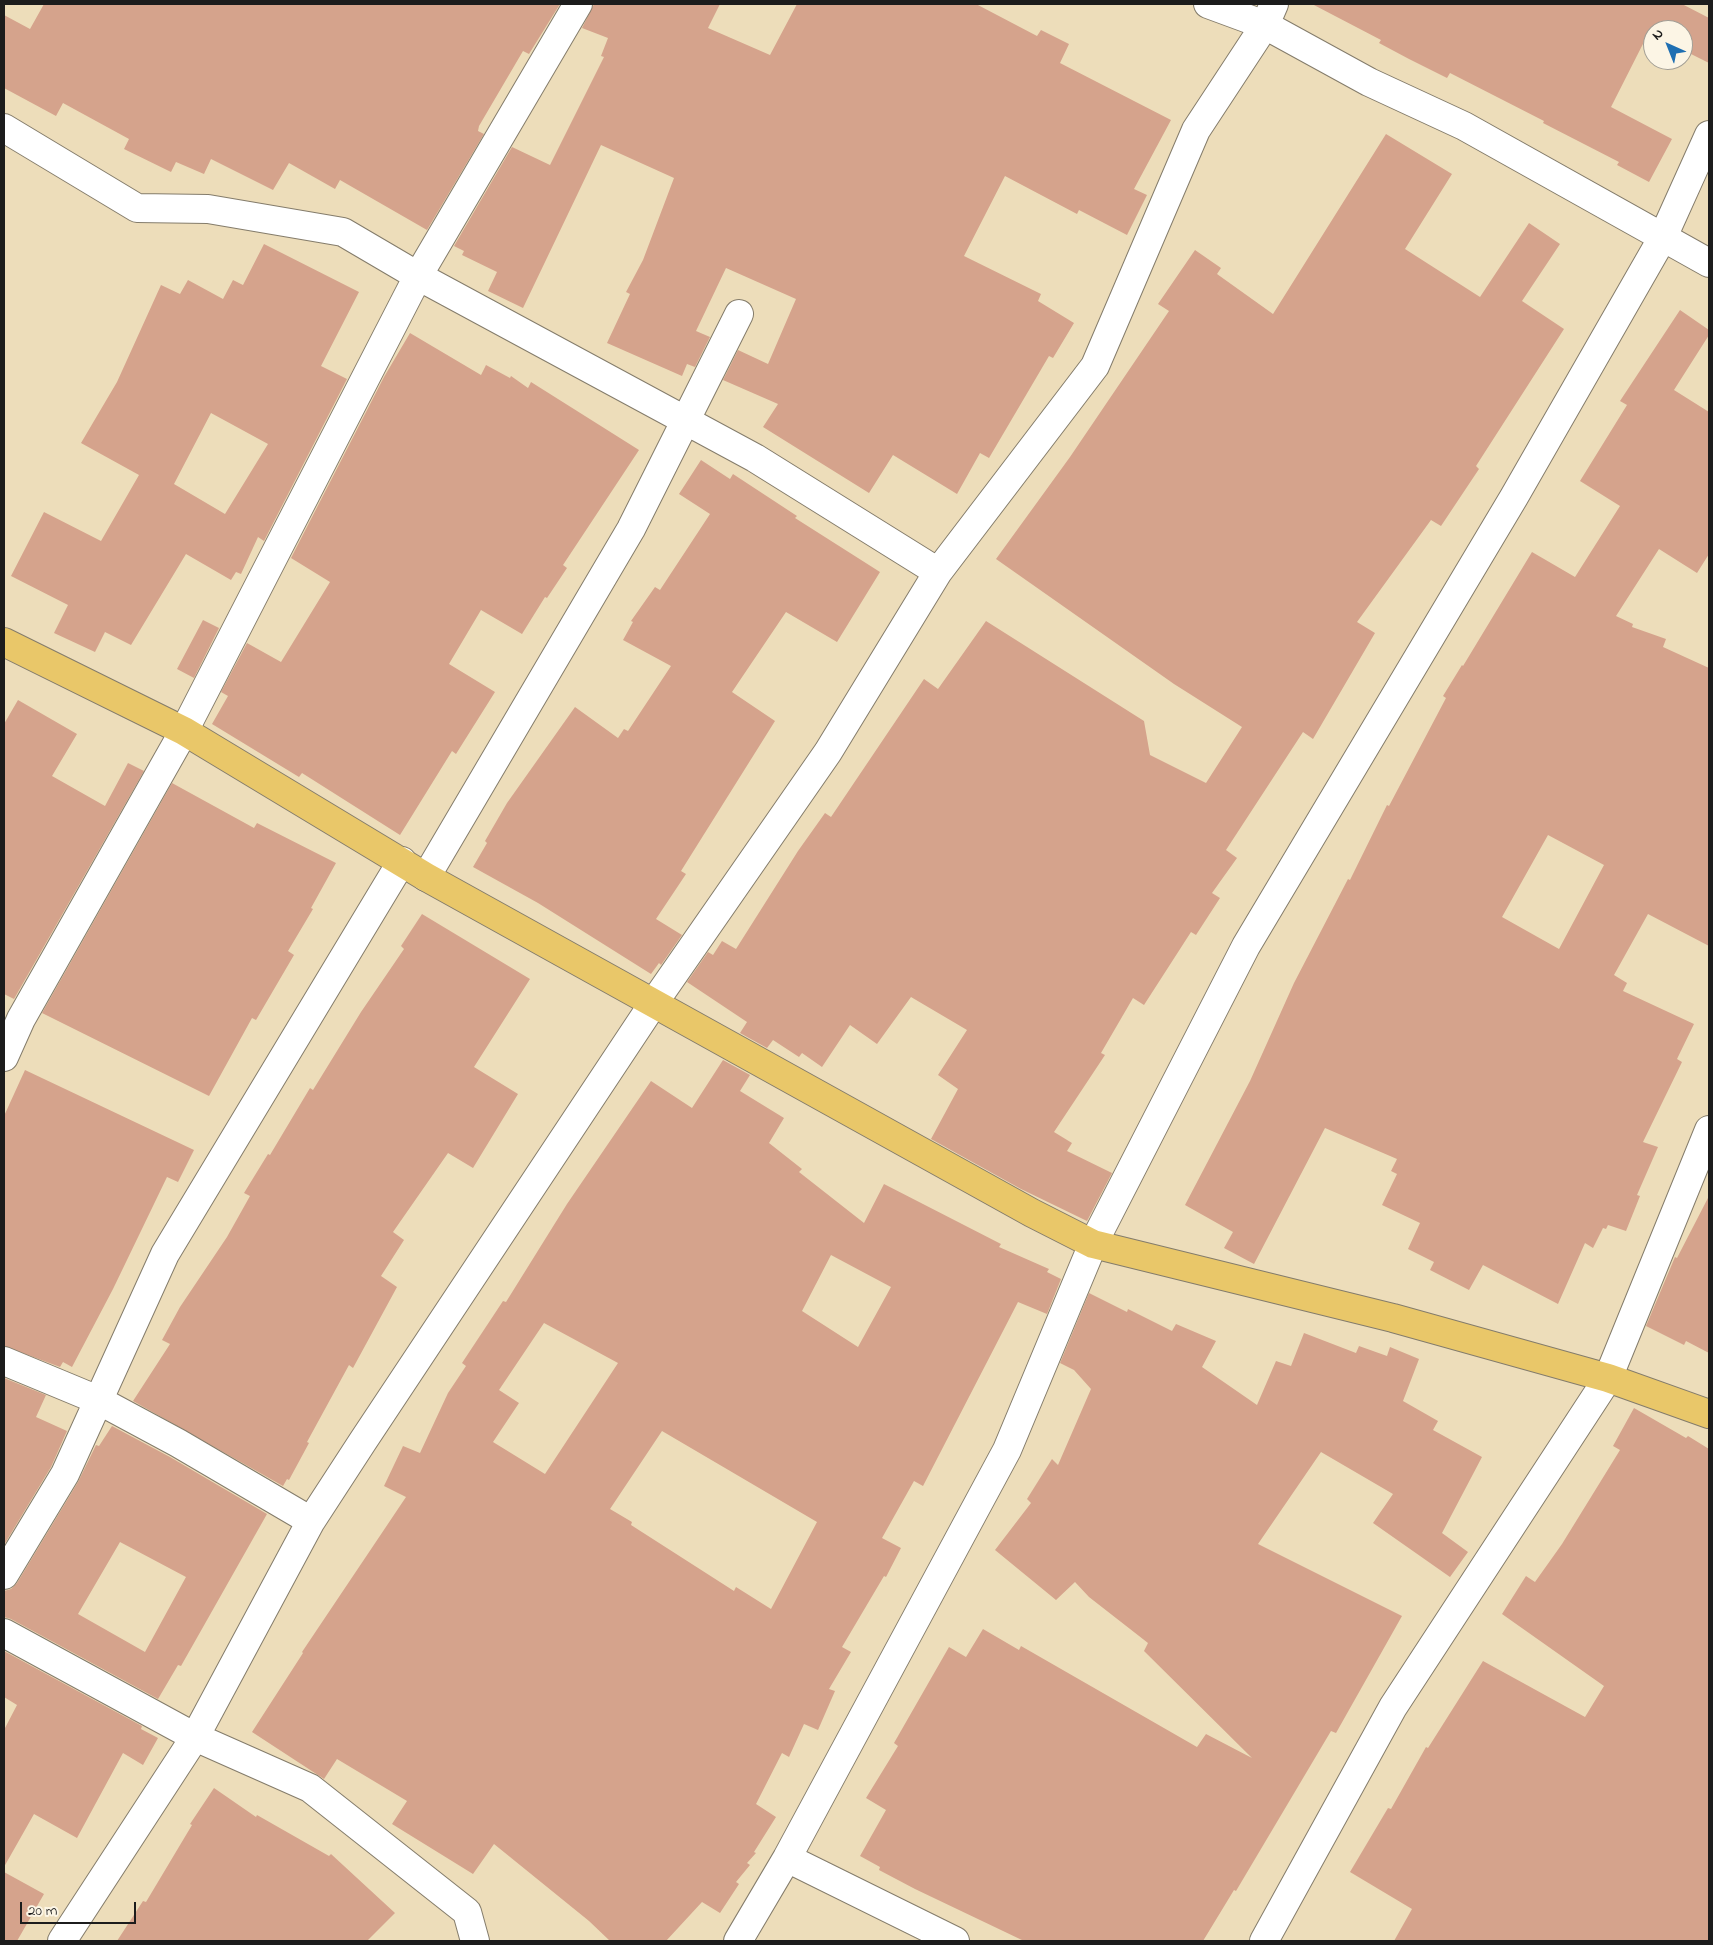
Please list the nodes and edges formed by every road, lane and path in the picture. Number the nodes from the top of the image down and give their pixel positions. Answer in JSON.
{"nodes":[{"id":1,"x":578,"y":4,"type":"edge"},
{"id":2,"x":1208,"y":4,"type":"edge"},
{"id":3,"x":1270,"y":14,"type":"edge"},
{"id":4,"x":4,"y":128,"type":"edge"},
{"id":5,"x":1709,"y":135,"type":"edge"},
{"id":6,"x":1663,"y":237,"type":"junction"},
{"id":7,"x":1709,"y":263,"type":"edge"},
{"id":8,"x":418,"y":276,"type":"junction"},
{"id":9,"x":739,"y":314,"type":"dead end"},
{"id":10,"x":686,"y":419,"type":"junction"},
{"id":11,"x":938,"y":572,"type":"junction"},
{"id":12,"x":4,"y":642,"type":"edge"},
{"id":13,"x":184,"y":730,"type":"junction"},
{"id":14,"x":402,"y":861,"type":"junction"},
{"id":15,"x":426,"y":876,"type":"junction"},
{"id":16,"x":653,"y":1004,"type":"junction"},
{"id":17,"x":4,"y":1057,"type":"edge"},
{"id":18,"x":1709,"y":1130,"type":"edge"},
{"id":19,"x":1093,"y":1244,"type":"junction"},
{"id":20,"x":4,"y":1361,"type":"edge"},
{"id":21,"x":1608,"y":1378,"type":"junction"},
{"id":22,"x":98,"y":1400,"type":"junction"},
{"id":23,"x":1709,"y":1414,"type":"edge"},
{"id":24,"x":311,"y":1521,"type":"junction"},
{"id":25,"x":4,"y":1575,"type":"edge"},
{"id":26,"x":4,"y":1632,"type":"edge"},
{"id":27,"x":195,"y":1738,"type":"junction"},
{"id":28,"x":787,"y":1858,"type":"junction"},
{"id":29,"x":62,"y":1941,"type":"edge"},
{"id":30,"x":474,"y":1941,"type":"edge"},
{"id":31,"x":738,"y":1941,"type":"edge"},
{"id":32,"x":955,"y":1941,"type":"edge"},
{"id":33,"x":1264,"y":1941,"type":"edge"}],
"edges":[{"from":1,"to":8,"type":"street"},
{"from":2,"to":3,"type":"street"},
{"from":3,"to":6,"type":"street"},
{"from":3,"to":11,"type":"street"},
{"from":4,"to":8,"type":"street"},
{"from":5,"to":6,"type":"street"},
{"from":6,"to":7,"type":"street"},
{"from":6,"to":19,"type":"street"},
{"from":8,"to":10,"type":"street"},
{"from":8,"to":13,"type":"street"},
{"from":9,"to":10,"type":"street"},
{"from":10,"to":11,"type":"street"},
{"from":10,"to":15,"type":"street"},
{"from":11,"to":16,"type":"street"},
{"from":12,"to":13,"type":"main road"},
{"from":13,"to":14,"type":"main road"},
{"from":13,"to":17,"type":"street"},
{"from":14,"to":15,"type":"main road"},
{"from":14,"to":22,"type":"street"},
{"from":15,"to":16,"type":"main road"},
{"from":16,"to":19,"type":"main road"},
{"from":16,"to":24,"type":"street"},
{"from":18,"to":21,"type":"street"},
{"from":19,"to":21,"type":"main road"},
{"from":19,"to":28,"type":"street"},
{"from":20,"to":22,"type":"street"},
{"from":21,"to":23,"type":"main road"},
{"from":21,"to":33,"type":"street"},
{"from":22,"to":24,"type":"street"},
{"from":22,"to":25,"type":"street"},
{"from":24,"to":27,"type":"street"},
{"from":26,"to":27,"type":"street"},
{"from":27,"to":29,"type":"street"},
{"from":27,"to":30,"type":"street"},
{"from":28,"to":31,"type":"street"},
{"from":28,"to":32,"type":"street"}]}
